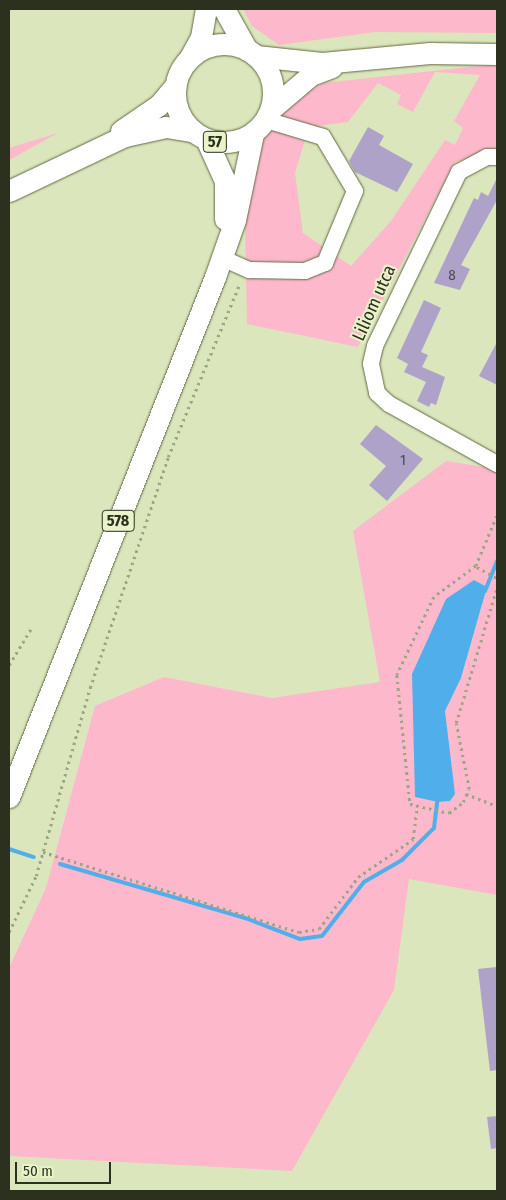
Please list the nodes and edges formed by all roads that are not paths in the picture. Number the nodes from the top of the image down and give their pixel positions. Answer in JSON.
{"nodes":[{"id":1,"x":206,"y":9,"type":"edge"},
{"id":2,"x":224,"y":9,"type":"edge"},
{"id":3,"x":252,"y":53,"type":"junction"},
{"id":4,"x":497,"y":54,"type":"edge"},
{"id":5,"x":189,"y":59,"type":"junction"},
{"id":6,"x":352,"y":62,"type":"junction"},
{"id":7,"x":176,"y":85,"type":"junction"},
{"id":8,"x":263,"y":121,"type":"junction"},
{"id":9,"x":199,"y":135,"type":"junction"},
{"id":10,"x":99,"y":146,"type":"junction"},
{"id":11,"x":497,"y":158,"type":"edge"},
{"id":12,"x":9,"y":190,"type":"edge"},
{"id":13,"x":224,"y":251,"type":"junction"},
{"id":14,"x":497,"y":464,"type":"edge"},
{"id":15,"x":9,"y":797,"type":"edge"}],
"edges":[{"from":1,"to":5,"type":"main road"},
{"from":2,"to":3,"type":"main road"},
{"from":3,"to":5,"type":"main road","number":"57"},
{"from":3,"to":6,"type":"main road","number":"57"},
{"from":3,"to":8,"type":"main road"},
{"from":4,"to":6,"type":"main road","number":"57"},
{"from":5,"to":7,"type":"main road","number":"57"},
{"from":6,"to":8,"type":"main road","number":"57"},
{"from":7,"to":9,"type":"main road","number":"57"},
{"from":7,"to":10,"type":"main road","number":"57"},
{"from":8,"to":9,"type":"main road","number":"57"},
{"from":8,"to":13,"type":"main road","number":"578"},
{"from":8,"to":13,"type":"street"},
{"from":9,"to":10,"type":"main road","number":"57"},
{"from":9,"to":13,"type":"main road","number":"578"},
{"from":10,"to":12,"type":"main road","number":"57"},
{"from":11,"to":14,"type":"street","name":"Liliom utca"},
{"from":13,"to":15,"type":"main road","number":"578"}]}
